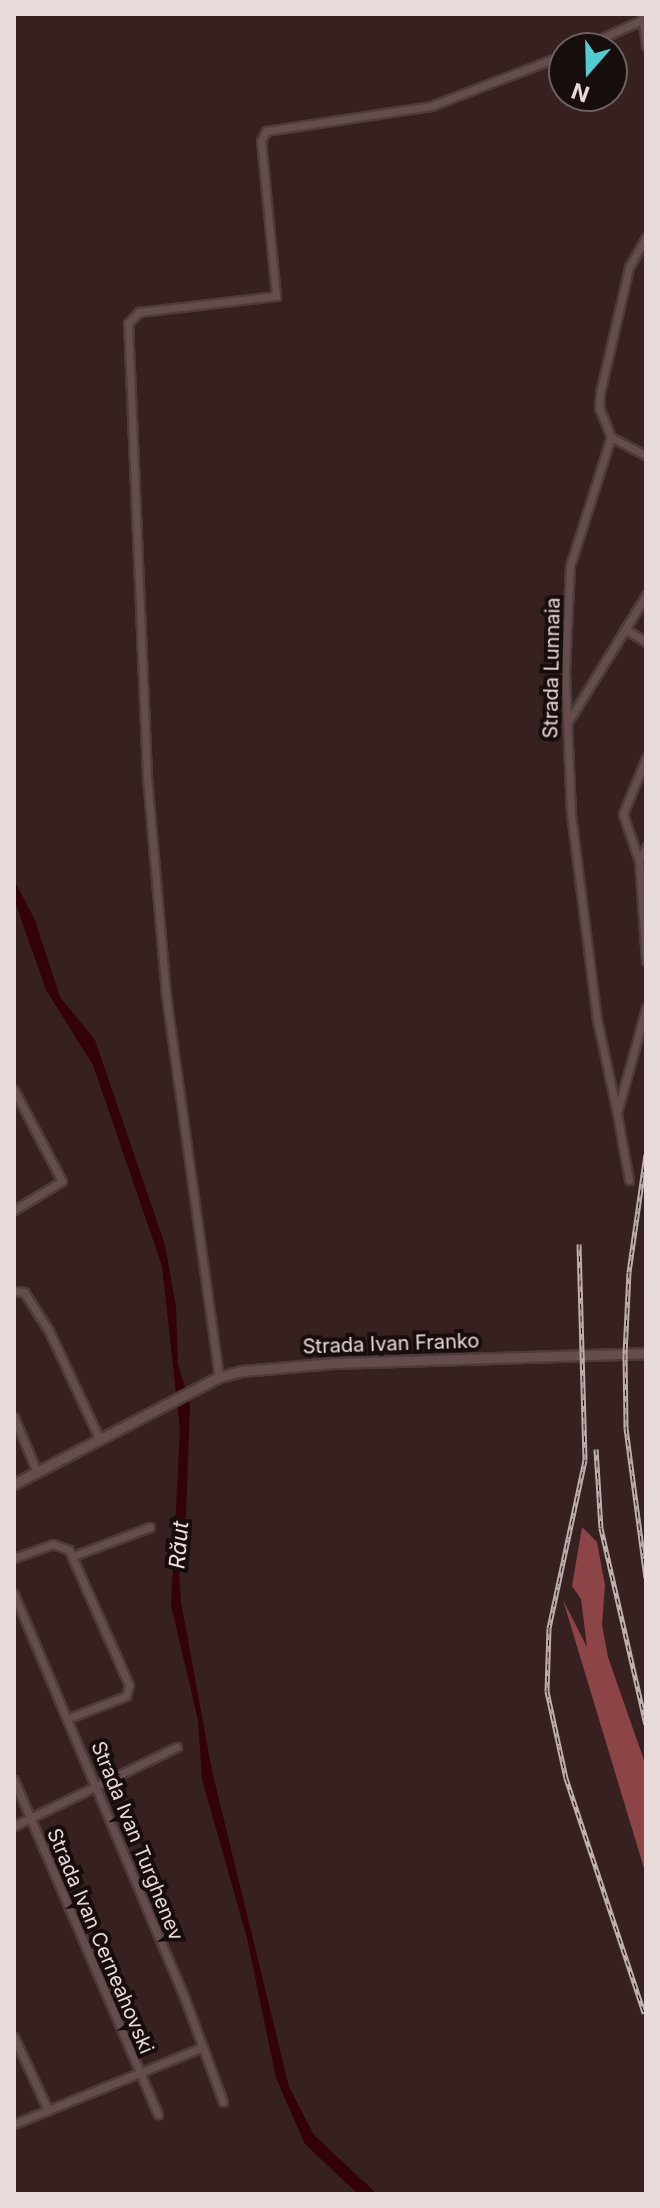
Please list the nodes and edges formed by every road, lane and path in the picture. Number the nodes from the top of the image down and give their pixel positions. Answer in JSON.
{"nodes":[{"id":1,"x":642,"y":17,"type":"edge"},
{"id":2,"x":612,"y":32,"type":"edge"},
{"id":3,"x":646,"y":39,"type":"edge"},
{"id":4,"x":646,"y":46,"type":"edge"},
{"id":5,"x":548,"y":61,"type":"edge"},
{"id":6,"x":646,"y":237,"type":"edge"},
{"id":7,"x":611,"y":437,"type":"junction"},
{"id":8,"x":646,"y":456,"type":"edge"},
{"id":9,"x":646,"y":595,"type":"edge"},
{"id":10,"x":625,"y":629,"type":"junction"},
{"id":11,"x":646,"y":642,"type":"edge"},
{"id":12,"x":567,"y":724,"type":"junction"},
{"id":13,"x":646,"y":758,"type":"edge"},
{"id":14,"x":646,"y":847,"type":"edge"},
{"id":15,"x":639,"y":861,"type":"junction"},
{"id":16,"x":646,"y":961,"type":"edge"},
{"id":17,"x":646,"y":1008,"type":"edge"},
{"id":18,"x":14,"y":1090,"type":"edge"},
{"id":19,"x":617,"y":1113,"type":"junction"},
{"id":20,"x":629,"y":1180,"type":"dead end"},
{"id":21,"x":14,"y":1210,"type":"edge"},
{"id":22,"x":17,"y":1290,"type":"edge"},
{"id":23,"x":646,"y":1353,"type":"edge"},
{"id":24,"x":219,"y":1377,"type":"junction"},
{"id":25,"x":14,"y":1417,"type":"edge"},
{"id":26,"x":100,"y":1440,"type":"junction"},
{"id":27,"x":37,"y":1472,"type":"junction"},
{"id":28,"x":14,"y":1484,"type":"edge"},
{"id":29,"x":150,"y":1527,"type":"dead end"},
{"id":30,"x":73,"y":1556,"type":"junction"},
{"id":31,"x":14,"y":1558,"type":"edge"},
{"id":32,"x":14,"y":1594,"type":"edge"},
{"id":33,"x":69,"y":1718,"type":"junction"},
{"id":34,"x":177,"y":1747,"type":"dead end"},
{"id":35,"x":14,"y":1780,"type":"edge"},
{"id":36,"x":97,"y":1784,"type":"junction"},
{"id":37,"x":30,"y":1817,"type":"junction"},
{"id":38,"x":14,"y":1826,"type":"edge"},
{"id":39,"x":14,"y":2037,"type":"edge"},
{"id":40,"x":203,"y":2047,"type":"junction"},
{"id":41,"x":139,"y":2073,"type":"junction"},
{"id":42,"x":223,"y":2102,"type":"dead end"},
{"id":43,"x":48,"y":2110,"type":"junction"},
{"id":44,"x":158,"y":2114,"type":"dead end"},
{"id":45,"x":14,"y":2124,"type":"edge"}],
"edges":[{"from":1,"to":2,"type":"street"},
{"from":1,"to":3,"type":"street"},
{"from":3,"to":4,"type":"street"},
{"from":5,"to":24,"type":"street"},
{"from":6,"to":7,"type":"street"},
{"from":7,"to":8,"type":"street"},
{"from":7,"to":12,"type":"street","name":"Strada Lunnaia"},
{"from":9,"to":10,"type":"street"},
{"from":10,"to":11,"type":"street"},
{"from":10,"to":12,"type":"street"},
{"from":12,"to":19,"type":"street","name":"Strada Lunnaia"},
{"from":13,"to":15,"type":"street"},
{"from":14,"to":15,"type":"street"},
{"from":15,"to":16,"type":"street"},
{"from":17,"to":19,"type":"street"},
{"from":18,"to":21,"type":"street"},
{"from":19,"to":20,"type":"street","name":"Strada Lunnaia"},
{"from":22,"to":26,"type":"street"},
{"from":23,"to":24,"type":"main road","name":"Strada Ivan Franko"},
{"from":24,"to":26,"type":"main road","name":"Strada Ivan Franko"},
{"from":25,"to":27,"type":"street"},
{"from":26,"to":27,"type":"main road","name":"Strada Ivan Franko"},
{"from":27,"to":28,"type":"main road","name":"Strada Ivan Franko"},
{"from":29,"to":30,"type":"street"},
{"from":30,"to":31,"type":"street"},
{"from":30,"to":33,"type":"street"},
{"from":32,"to":33,"type":"street","name":"Strada Ivan Turghenev"},
{"from":33,"to":36,"type":"street","name":"Strada Ivan Turghenev"},
{"from":34,"to":36,"type":"street"},
{"from":35,"to":37,"type":"street","name":"Strada Ivan Cerneahovski"},
{"from":36,"to":37,"type":"street"},
{"from":36,"to":40,"type":"street","name":"Strada Ivan Turghenev"},
{"from":37,"to":38,"type":"street"},
{"from":37,"to":41,"type":"street","name":"Strada Ivan Cerneahovski"},
{"from":39,"to":43,"type":"street"},
{"from":40,"to":41,"type":"street"},
{"from":40,"to":42,"type":"street","name":"Strada Ivan Turghenev"},
{"from":41,"to":43,"type":"street"},
{"from":41,"to":44,"type":"street","name":"Strada Ivan Cerneahovski"},
{"from":43,"to":45,"type":"street"}]}
